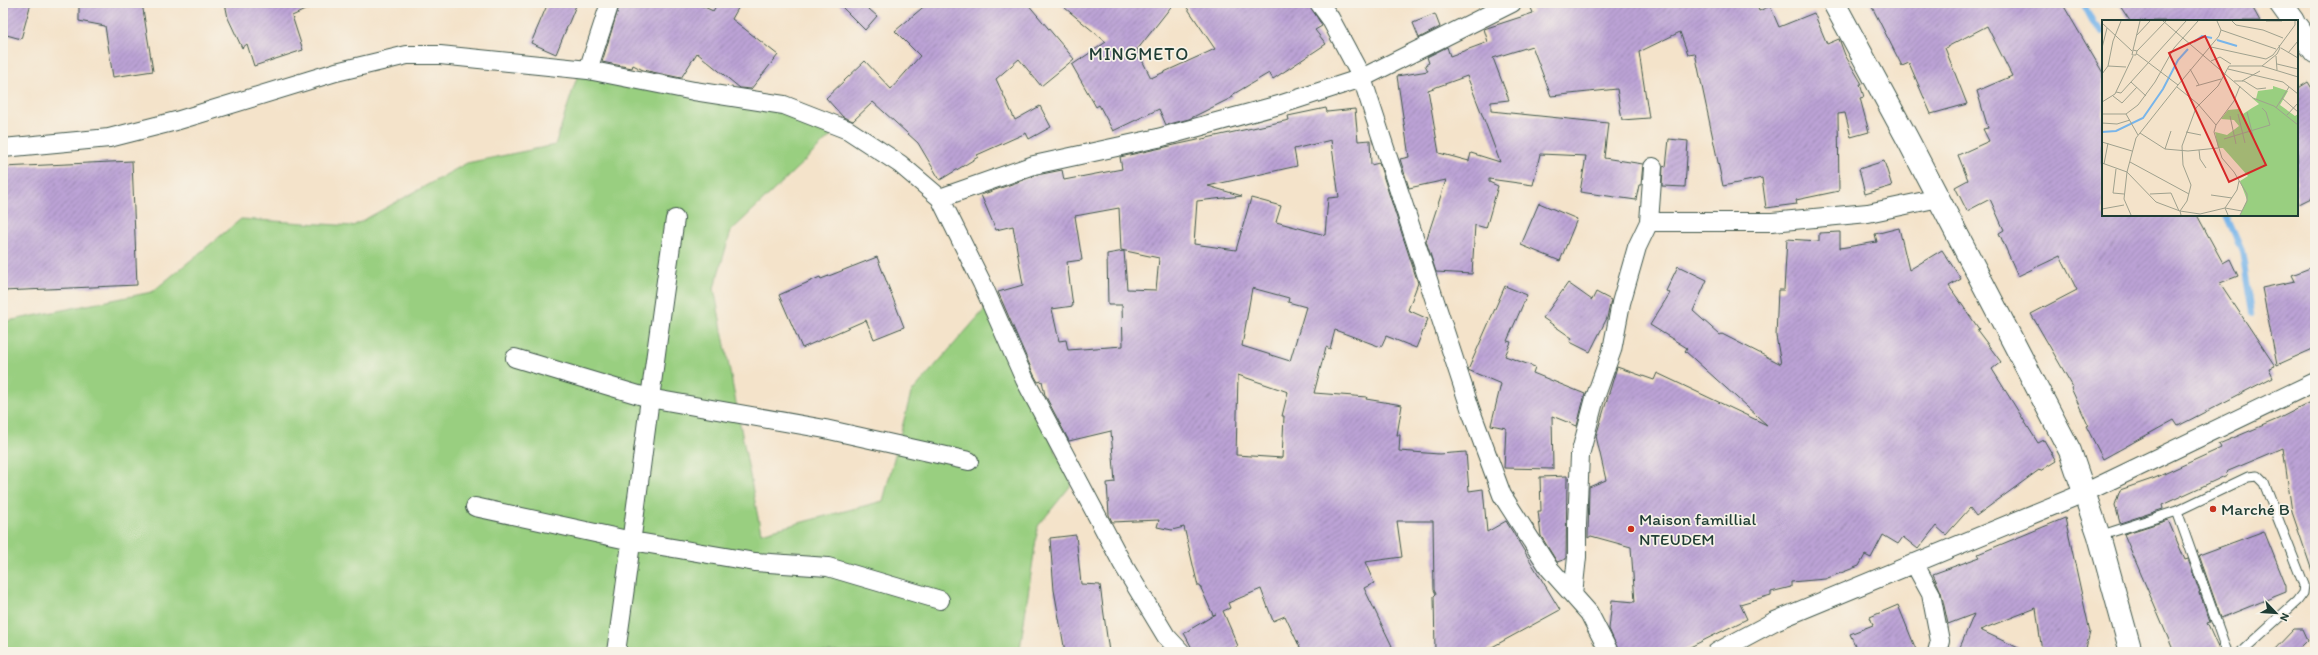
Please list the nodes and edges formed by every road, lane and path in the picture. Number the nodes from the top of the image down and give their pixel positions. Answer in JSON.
{"nodes":[{"id":1,"x":610,"y":3,"type":"edge"},
{"id":2,"x":1319,"y":3,"type":"edge"},
{"id":3,"x":1512,"y":3,"type":"edge"},
{"id":4,"x":1834,"y":3,"type":"edge"},
{"id":5,"x":2280,"y":3,"type":"edge"},
{"id":6,"x":2292,"y":20,"type":"edge"},
{"id":7,"x":2298,"y":28,"type":"edge"},
{"id":8,"x":2315,"y":52,"type":"edge"},
{"id":9,"x":588,"y":70,"type":"junction"},
{"id":10,"x":1362,"y":78,"type":"junction"},
{"id":11,"x":3,"y":148,"type":"edge"},
{"id":12,"x":1653,"y":167,"type":"dead end"},
{"id":13,"x":940,"y":198,"type":"junction"},
{"id":14,"x":1938,"y":198,"type":"junction"},
{"id":15,"x":675,"y":219,"type":"dead end"},
{"id":16,"x":1649,"y":222,"type":"junction"},
{"id":17,"x":516,"y":358,"type":"dead end"},
{"id":18,"x":2315,"y":382,"type":"edge"},
{"id":19,"x":649,"y":398,"type":"junction"},
{"id":20,"x":969,"y":461,"type":"dead end"},
{"id":21,"x":2084,"y":493,"type":"junction"},
{"id":22,"x":474,"y":507,"type":"dead end"},
{"id":23,"x":2177,"y":511,"type":"junction"},
{"id":24,"x":2099,"y":536,"type":"junction"},
{"id":25,"x":632,"y":541,"type":"junction"},
{"id":26,"x":1914,"y":563,"type":"junction"},
{"id":27,"x":1573,"y":594,"type":"junction"},
{"id":28,"x":940,"y":600,"type":"dead end"},
{"id":29,"x":616,"y":652,"type":"edge"},
{"id":30,"x":1181,"y":652,"type":"edge"},
{"id":31,"x":1609,"y":652,"type":"edge"},
{"id":32,"x":1717,"y":652,"type":"edge"},
{"id":33,"x":1937,"y":652,"type":"edge"},
{"id":34,"x":2131,"y":652,"type":"edge"},
{"id":35,"x":2227,"y":652,"type":"edge"},
{"id":36,"x":2241,"y":652,"type":"edge"}],
"edges":[{"from":1,"to":9,"type":"street"},
{"from":2,"to":10,"type":"street"},
{"from":3,"to":10,"type":"street"},
{"from":4,"to":14,"type":"street"},
{"from":5,"to":6,"type":"street"},
{"from":7,"to":8,"type":"street"},
{"from":9,"to":11,"type":"street"},
{"from":9,"to":13,"type":"street"},
{"from":10,"to":13,"type":"street"},
{"from":10,"to":27,"type":"street"},
{"from":12,"to":16,"type":"street"},
{"from":13,"to":30,"type":"street"},
{"from":14,"to":16,"type":"street"},
{"from":14,"to":21,"type":"street"},
{"from":15,"to":19,"type":"street"},
{"from":16,"to":27,"type":"street"},
{"from":17,"to":19,"type":"street"},
{"from":18,"to":21,"type":"street"},
{"from":19,"to":20,"type":"street"},
{"from":19,"to":25,"type":"street"},
{"from":21,"to":24,"type":"street"},
{"from":21,"to":26,"type":"street"},
{"from":22,"to":25,"type":"street"},
{"from":23,"to":24,"type":"lane"},
{"from":23,"to":35,"type":"lane"},
{"from":23,"to":36,"type":"lane"},
{"from":24,"to":34,"type":"street"},
{"from":25,"to":28,"type":"street"},
{"from":25,"to":29,"type":"street"},
{"from":26,"to":32,"type":"street"},
{"from":26,"to":33,"type":"street"},
{"from":27,"to":31,"type":"street"}]}
